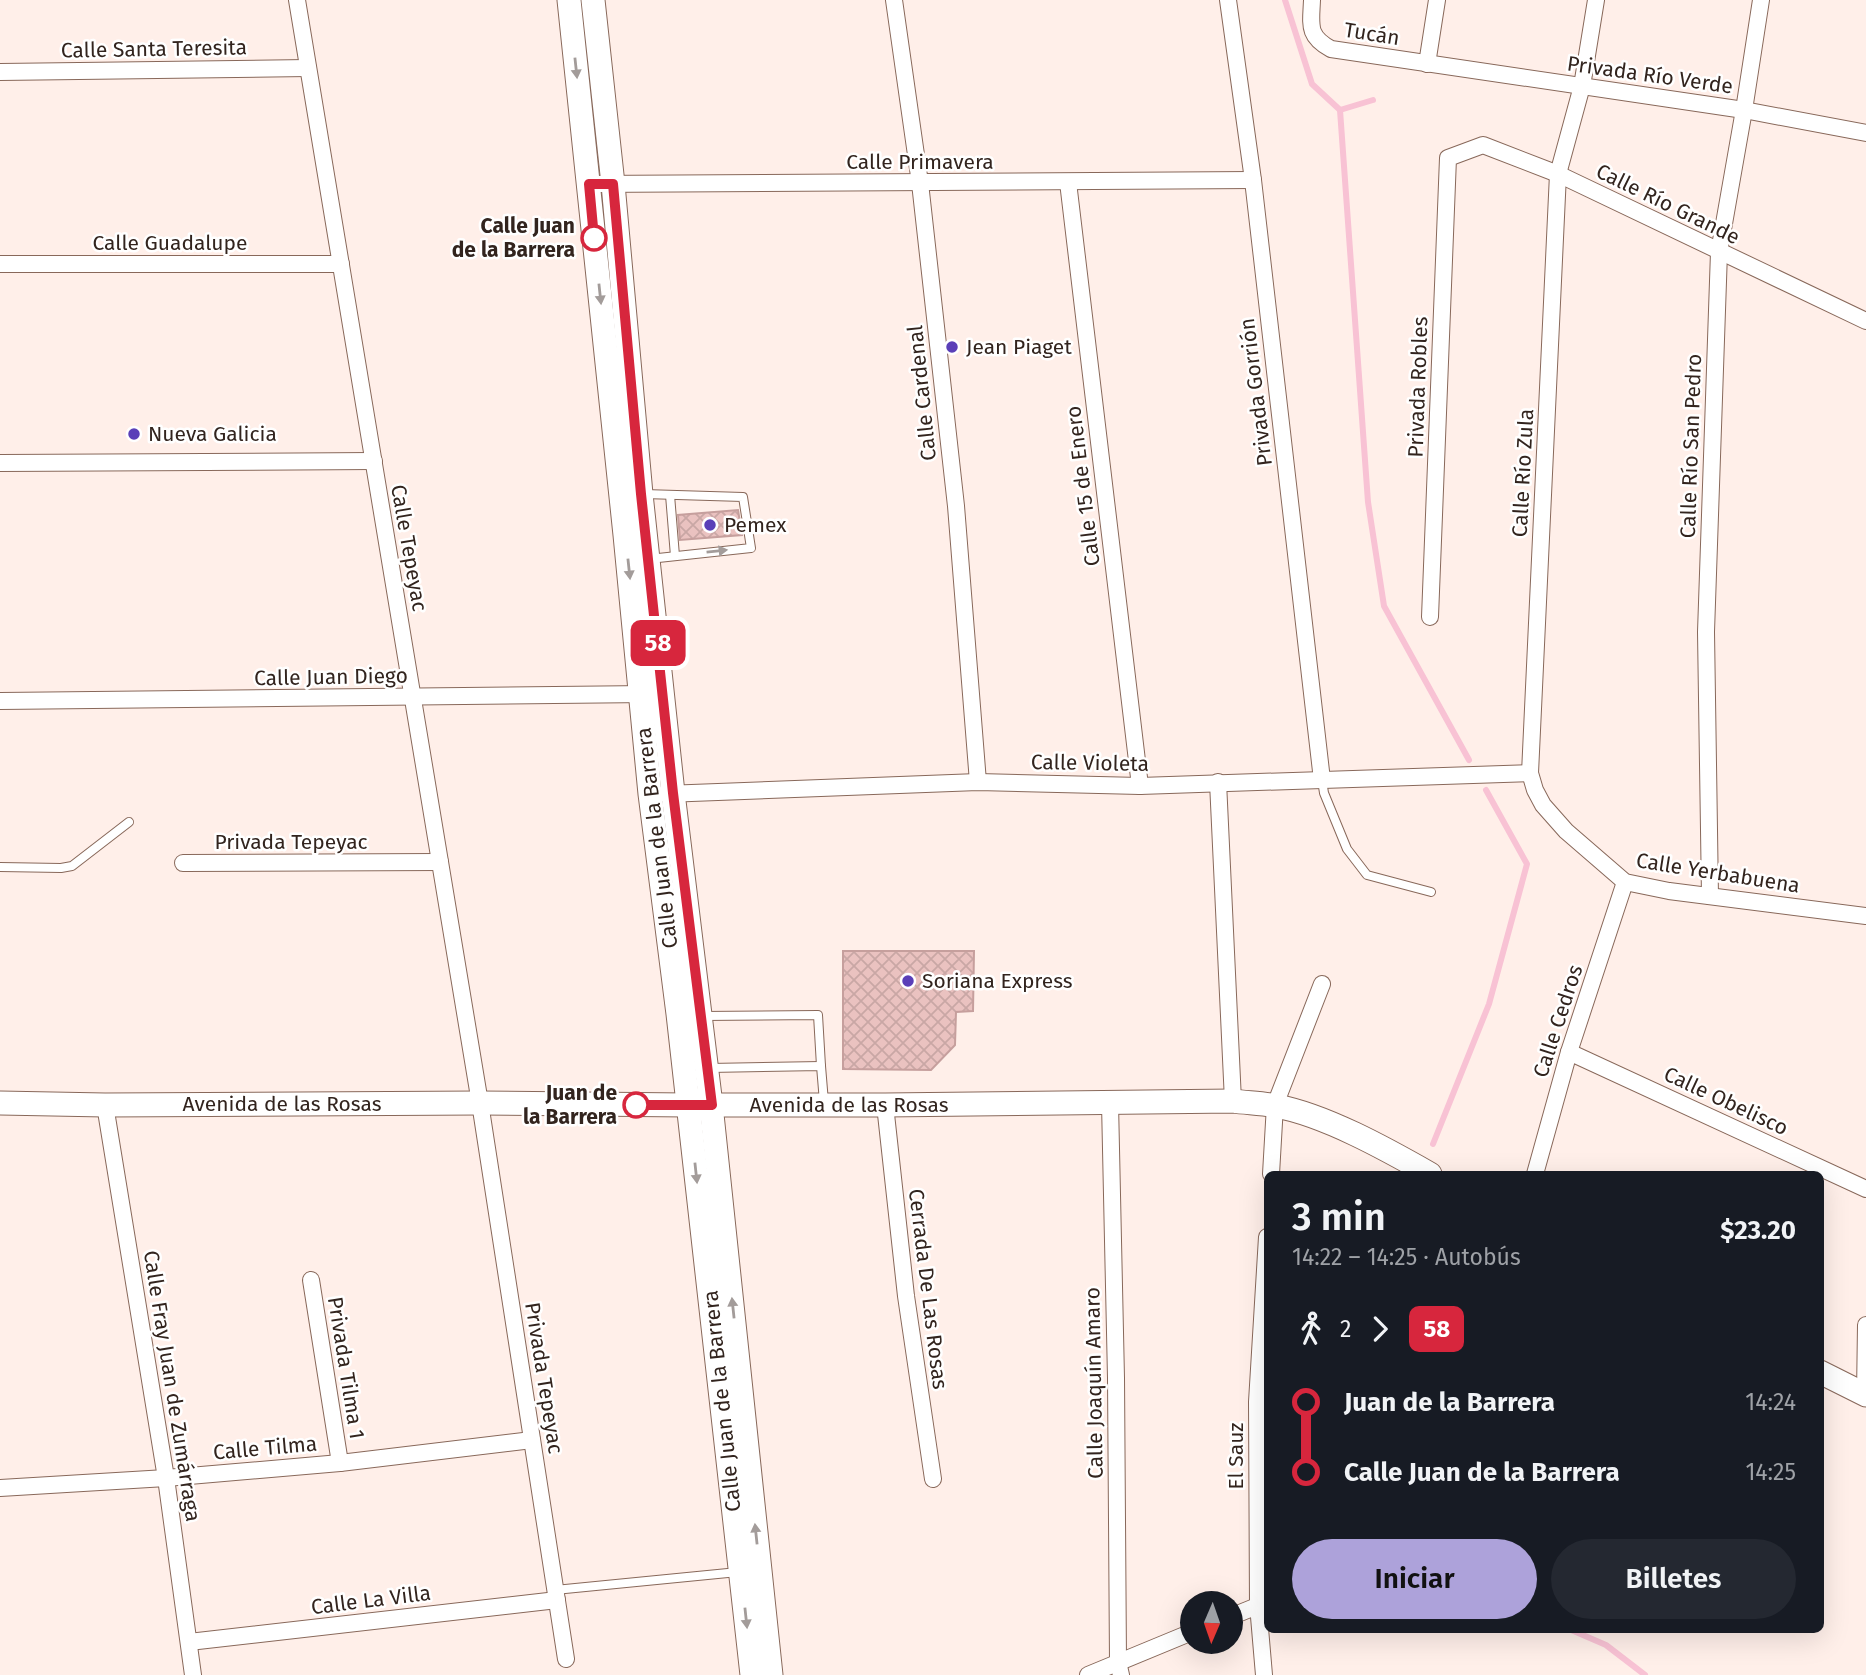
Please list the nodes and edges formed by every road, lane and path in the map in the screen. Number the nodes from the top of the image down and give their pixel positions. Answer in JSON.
{"nodes":[{"id":1,"x":297,"y":0,"type":"edge"},
{"id":2,"x":569,"y":0,"type":"edge"},
{"id":3,"x":593,"y":0,"type":"edge"},
{"id":4,"x":894,"y":0,"type":"edge"},
{"id":5,"x":1228,"y":0,"type":"edge"},
{"id":6,"x":1312,"y":0,"type":"edge"},
{"id":7,"x":1437,"y":0,"type":"edge"},
{"id":8,"x":1596,"y":0,"type":"edge"},
{"id":9,"x":1761,"y":0,"type":"edge"},
{"id":10,"x":1427,"y":64,"type":"junction"},
{"id":11,"x":309,"y":68,"type":"junction"},
{"id":12,"x":0,"y":72,"type":"edge"},
{"id":13,"x":1582,"y":86,"type":"junction"},
{"id":14,"x":1744,"y":110,"type":"junction"},
{"id":15,"x":1866,"y":133,"type":"edge"},
{"id":16,"x":1448,"y":158,"type":"joint"},
{"id":17,"x":1558,"y":174,"type":"junction"},
{"id":18,"x":1252,"y":180,"type":"junction"},
{"id":19,"x":1068,"y":181,"type":"junction"},
{"id":20,"x":920,"y":183,"type":"junction"},
{"id":21,"x":589,"y":184,"type":"junction"},
{"id":22,"x":613,"y":184,"type":"junction"},
{"id":23,"x":1719,"y":252,"type":"junction"},
{"id":24,"x":0,"y":264,"type":"edge"},
{"id":25,"x":341,"y":264,"type":"junction"},
{"id":26,"x":1866,"y":320,"type":"edge"},
{"id":27,"x":373,"y":461,"type":"junction"},
{"id":28,"x":0,"y":463,"type":"edge"},
{"id":29,"x":641,"y":494,"type":"junction"},
{"id":30,"x":670,"y":495,"type":"junction"},
{"id":31,"x":635,"y":535,"type":"junction"},
{"id":32,"x":675,"y":556,"type":"junction"},
{"id":33,"x":649,"y":559,"type":"junction"},
{"id":34,"x":1430,"y":617,"type":"dead end"},
{"id":35,"x":652,"y":693,"type":"junction"},
{"id":36,"x":413,"y":697,"type":"junction"},
{"id":37,"x":0,"y":701,"type":"edge"},
{"id":38,"x":1530,"y":773,"type":"junction"},
{"id":39,"x":1322,"y":780,"type":"junction"},
{"id":40,"x":978,"y":782,"type":"junction"},
{"id":41,"x":1218,"y":782,"type":"junction"},
{"id":42,"x":1140,"y":786,"type":"junction"},
{"id":43,"x":661,"y":794,"type":"junction"},
{"id":44,"x":129,"y":822,"type":"dead end"},
{"id":45,"x":440,"y":862,"type":"junction"},
{"id":46,"x":183,"y":863,"type":"dead end"},
{"id":47,"x":0,"y":867,"type":"edge"},
{"id":48,"x":1625,"y":882,"type":"junction"},
{"id":49,"x":1432,"y":892,"type":"dead end"},
{"id":50,"x":1710,"y":896,"type":"junction"},
{"id":51,"x":1866,"y":916,"type":"edge"},
{"id":52,"x":1322,"y":984,"type":"dead end"},
{"id":53,"x":689,"y":1015,"type":"junction"},
{"id":54,"x":1569,"y":1052,"type":"junction"},
{"id":55,"x":821,"y":1066,"type":"junction"},
{"id":56,"x":695,"y":1069,"type":"junction"},
{"id":57,"x":1233,"y":1101,"type":"junction"},
{"id":58,"x":0,"y":1103,"type":"edge"},
{"id":59,"x":480,"y":1103,"type":"junction"},
{"id":60,"x":1110,"y":1103,"type":"junction"},
{"id":61,"x":105,"y":1105,"type":"junction"},
{"id":62,"x":688,"y":1105,"type":"junction"},
{"id":63,"x":712,"y":1105,"type":"junction"},
{"id":64,"x":824,"y":1105,"type":"junction"},
{"id":65,"x":885,"y":1105,"type":"junction"},
{"id":66,"x":1275,"y":1105,"type":"junction"},
{"id":67,"x":1271,"y":1171,"type":"edge"},
{"id":68,"x":1424,"y":1171,"type":"edge"},
{"id":69,"x":1536,"y":1171,"type":"edge"},
{"id":70,"x":1866,"y":1189,"type":"edge"},
{"id":71,"x":311,"y":1280,"type":"dead end"},
{"id":72,"x":1264,"y":1286,"type":"edge"},
{"id":73,"x":1866,"y":1325,"type":"edge"},
{"id":74,"x":1824,"y":1374,"type":"edge"},
{"id":75,"x":1865,"y":1394,"type":"edge"},
{"id":76,"x":532,"y":1440,"type":"junction"},
{"id":77,"x":340,"y":1463,"type":"junction"},
{"id":78,"x":166,"y":1478,"type":"junction"},
{"id":79,"x":933,"y":1479,"type":"dead end"},
{"id":80,"x":0,"y":1488,"type":"edge"},
{"id":81,"x":741,"y":1572,"type":"junction"},
{"id":82,"x":556,"y":1595,"type":"junction"},
{"id":83,"x":1263,"y":1604,"type":"edge"},
{"id":84,"x":1243,"y":1612,"type":"edge"},
{"id":85,"x":1180,"y":1638,"type":"edge"},
{"id":86,"x":189,"y":1642,"type":"junction"},
{"id":87,"x":566,"y":1660,"type":"dead end"},
{"id":88,"x":1119,"y":1669,"type":"edge"},
{"id":89,"x":193,"y":1675,"type":"edge"},
{"id":90,"x":752,"y":1675,"type":"edge"},
{"id":91,"x":771,"y":1675,"type":"edge"},
{"id":92,"x":1088,"y":1675,"type":"edge"},
{"id":93,"x":1264,"y":1675,"type":"edge"}],
"edges":[{"from":1,"to":11,"type":"street","name":"Calle Tepeyac"},
{"from":2,"to":21,"type":"main road","name":"Calle Juan de la Barrera","one_way":true},
{"from":3,"to":22,"type":"main road","name":"Calle Juan de la Barrera"},
{"from":4,"to":20,"type":"street","name":"Calle Cardenal"},
{"from":5,"to":18,"type":"street","name":"Privada Gorrión"},
{"from":6,"to":10,"type":"street","name":"Tucán"},
{"from":7,"to":10,"type":"street"},
{"from":8,"to":13,"type":"street","name":"Calle Río Zula"},
{"from":9,"to":14,"type":"street","name":"Calle Río San Pedro"},
{"from":10,"to":13,"type":"street","name":"Privada Río Verde"},
{"from":11,"to":12,"type":"street","name":"Calle Santa Teresita"},
{"from":11,"to":25,"type":"street","name":"Calle Tepeyac"},
{"from":13,"to":14,"type":"street","name":"Privada Río Verde"},
{"from":13,"to":17,"type":"street","name":"Calle Río Zula"},
{"from":14,"to":15,"type":"street","name":"Privada Río Verde"},
{"from":14,"to":23,"type":"street","name":"Calle Río San Pedro"},
{"from":16,"to":17,"type":"street","name":"Calle Río Grande"},
{"from":16,"to":34,"type":"street","name":"Privada Robles"},
{"from":17,"to":23,"type":"street","name":"Calle Río Grande"},
{"from":17,"to":38,"type":"street","name":"Calle Río Zula"},
{"from":18,"to":19,"type":"street","name":"Calle Primavera"},
{"from":18,"to":39,"type":"street","name":"Privada Gorrión"},
{"from":19,"to":20,"type":"street","name":"Calle Primavera"},
{"from":19,"to":42,"type":"street","name":"Calle 15 de Enero"},
{"from":20,"to":22,"type":"street","name":"Calle Primavera"},
{"from":20,"to":40,"type":"street","name":"Calle Cardenal"},
{"from":21,"to":22,"type":"street","name":"Calle Primavera"},
{"from":21,"to":31,"type":"main road","name":"Calle Juan de la Barrera","one_way":true},
{"from":22,"to":29,"type":"main road","name":"Calle Juan de la Barrera"},
{"from":23,"to":26,"type":"street","name":"Calle Río Grande"},
{"from":23,"to":50,"type":"street","name":"Calle Río San Pedro"},
{"from":24,"to":25,"type":"street","name":"Calle Guadalupe"},
{"from":25,"to":27,"type":"street","name":"Calle Tepeyac"},
{"from":27,"to":28,"type":"street"},
{"from":27,"to":36,"type":"street","name":"Calle Tepeyac"},
{"from":29,"to":30,"type":"lane"},
{"from":29,"to":31,"type":"main road","name":"Calle Juan de la Barrera"},
{"from":30,"to":32,"type":"lane"},
{"from":32,"to":30,"type":"lane","one_way":true},
{"from":31,"to":33,"type":"main road","name":"Calle Juan de la Barrera"},
{"from":31,"to":35,"type":"main road","name":"Calle Juan de la Barrera","one_way":true},
{"from":32,"to":33,"type":"lane"},
{"from":33,"to":35,"type":"main road","name":"Calle Juan de la Barrera"},
{"from":35,"to":36,"type":"street","name":"Calle Juan Diego"},
{"from":35,"to":43,"type":"main road","name":"Calle Juan de la Barrera"},
{"from":36,"to":37,"type":"street","name":"Calle Juan Diego"},
{"from":36,"to":45,"type":"street","name":"Calle Tepeyac"},
{"from":38,"to":39,"type":"street","name":"Calle Violeta"},
{"from":38,"to":48,"type":"street","name":"Calle Yerbabuena"},
{"from":39,"to":41,"type":"street","name":"Calle Violeta"},
{"from":39,"to":49,"type":"lane"},
{"from":40,"to":42,"type":"street","name":"Calle Violeta"},
{"from":40,"to":43,"type":"street","name":"Calle Violeta"},
{"from":41,"to":42,"type":"street","name":"Calle Violeta"},
{"from":41,"to":57,"type":"street"},
{"from":43,"to":53,"type":"main road","name":"Calle Juan de la Barrera"},
{"from":44,"to":47,"type":"lane"},
{"from":45,"to":46,"type":"street","name":"Privada Tepeyac"},
{"from":45,"to":59,"type":"street","name":"Calle Tepeyac"},
{"from":48,"to":50,"type":"street","name":"Calle Yerbabuena"},
{"from":48,"to":54,"type":"street","name":"Calle Cedros"},
{"from":50,"to":51,"type":"street","name":"Calle Yerbabuena"},
{"from":52,"to":66,"type":"street"},
{"from":53,"to":55,"type":"lane"},
{"from":53,"to":56,"type":"main road","name":"Calle Juan de la Barrera"},
{"from":54,"to":69,"type":"street","name":"Calle Cedros"},
{"from":54,"to":70,"type":"street","name":"Calle Obelisco"},
{"from":55,"to":56,"type":"lane"},
{"from":55,"to":64,"type":"lane"},
{"from":56,"to":62,"type":"main road","name":"Calle Juan de la Barrera"},
{"from":56,"to":63,"type":"main road","name":"Calle Juan de la Barrera"},
{"from":57,"to":60,"type":"main road","name":"Avenida de las Rosas"},
{"from":57,"to":66,"type":"main road","name":"Avenida de las Rosas"},
{"from":58,"to":61,"type":"main road","name":"Avenida de las Rosas"},
{"from":59,"to":61,"type":"main road","name":"Avenida de las Rosas"},
{"from":59,"to":62,"type":"main road","name":"Avenida de las Rosas"},
{"from":59,"to":76,"type":"street","name":"Privada Tepeyac"},
{"from":60,"to":65,"type":"main road","name":"Avenida de las Rosas"},
{"from":60,"to":88,"type":"street","name":"Calle Joaquín Amaro"},
{"from":61,"to":78,"type":"street","name":"Calle Fray Juan de Zumárraga"},
{"from":62,"to":63,"type":"main road","name":"Avenida de las Rosas"},
{"from":62,"to":81,"type":"main road","name":"Calle Juan de la Barrera","one_way":true},
{"from":63,"to":64,"type":"main road","name":"Avenida de las Rosas"},
{"from":91,"to":63,"type":"main road","name":"Calle Juan de la Barrera","one_way":true},
{"from":64,"to":65,"type":"main road","name":"Avenida de las Rosas"},
{"from":65,"to":79,"type":"street","name":"Cerrada De Las Rosas"},
{"from":66,"to":67,"type":"street"},
{"from":66,"to":68,"type":"main road","name":"Avenida de las Rosas"},
{"from":71,"to":77,"type":"street","name":"Privada Tilma 1"},
{"from":72,"to":83,"type":"street","name":"El Sauz"},
{"from":73,"to":75,"type":"street"},
{"from":74,"to":75,"type":"main road"},
{"from":76,"to":77,"type":"street","name":"Calle Tilma"},
{"from":76,"to":82,"type":"street","name":"Privada Tepeyac"},
{"from":77,"to":78,"type":"street","name":"Calle Tilma"},
{"from":78,"to":80,"type":"street","name":"Calle Tilma"},
{"from":78,"to":86,"type":"street","name":"Calle Fray Juan de Zumárraga"},
{"from":81,"to":82,"type":"lane","name":"Calle La Villa"},
{"from":81,"to":90,"type":"main road","name":"Calle Juan de la Barrera","one_way":true},
{"from":82,"to":86,"type":"street","name":"Calle La Villa"},
{"from":82,"to":87,"type":"street","name":"Privada Tepeyac"},
{"from":83,"to":84,"type":"street"},
{"from":83,"to":93,"type":"street","name":"El Sauz"},
{"from":85,"to":88,"type":"street"},
{"from":86,"to":89,"type":"street","name":"Calle Fray Juan de Zumárraga"},
{"from":88,"to":92,"type":"street"}]}
